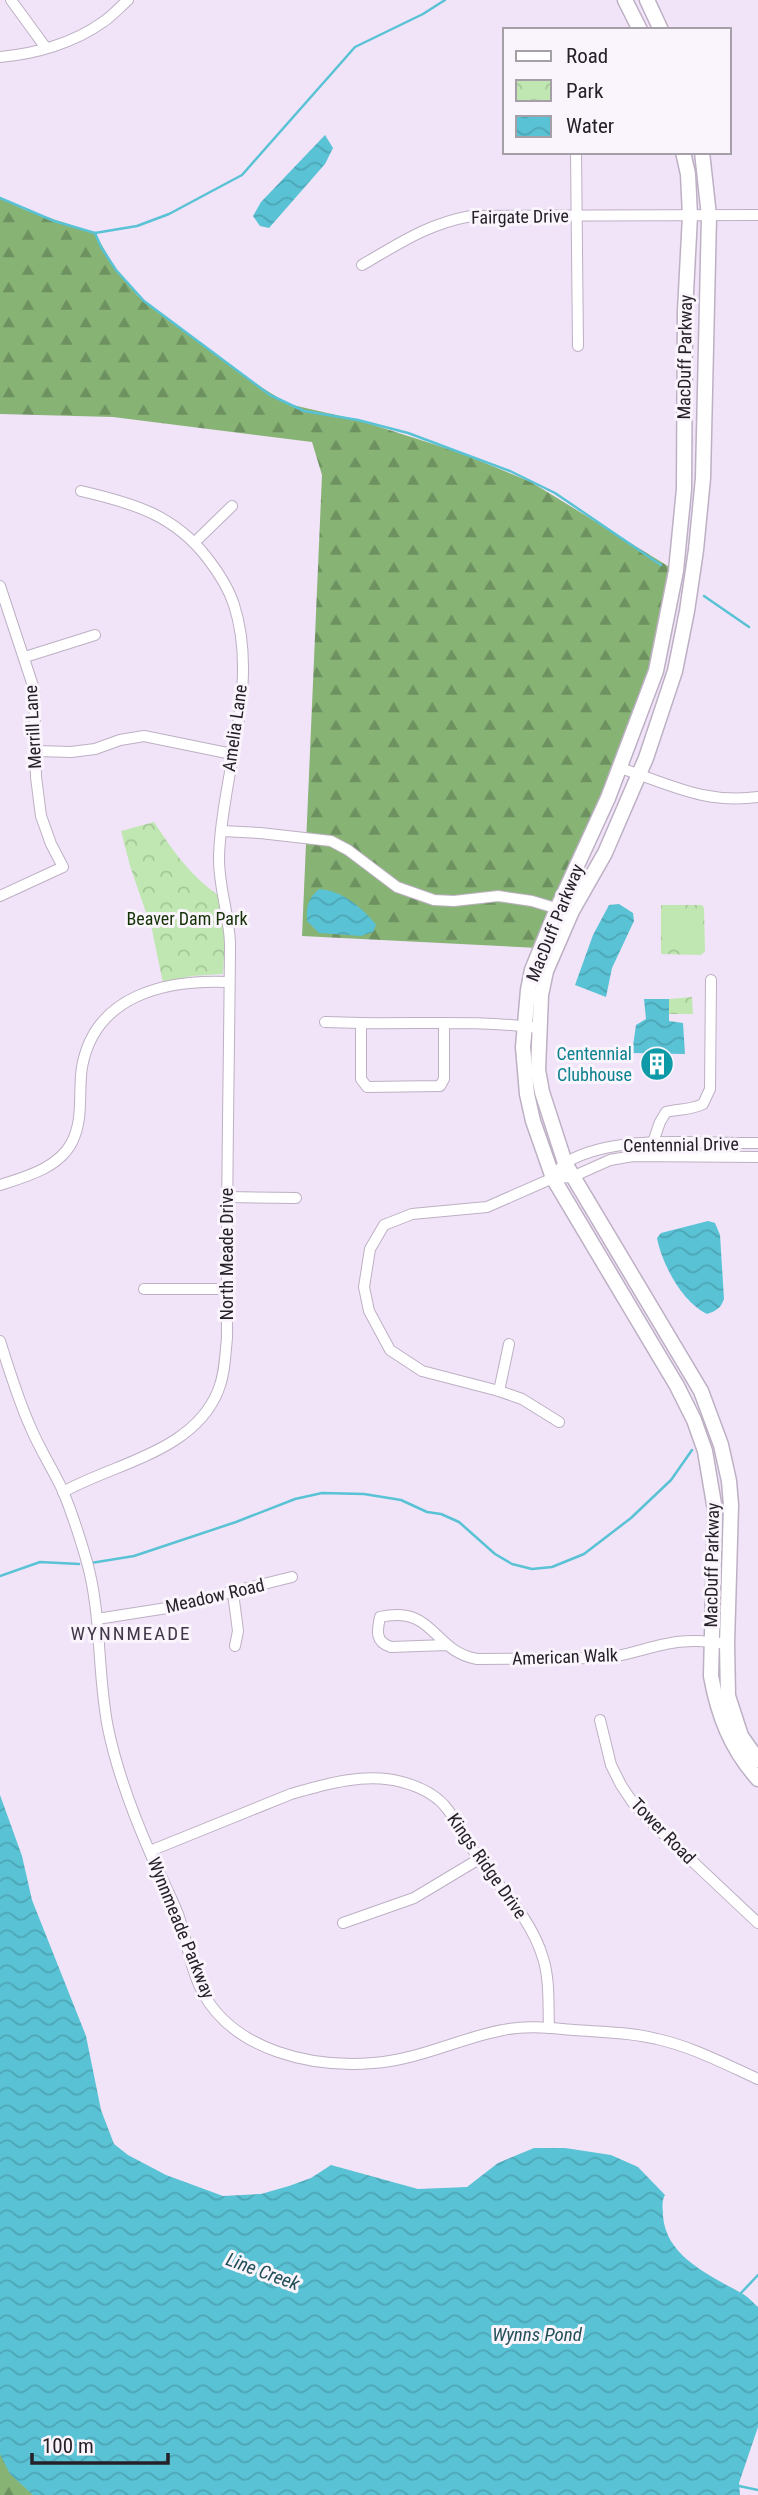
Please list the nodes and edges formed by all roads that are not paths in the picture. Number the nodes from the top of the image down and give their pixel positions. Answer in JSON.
{"nodes":[{"id":1,"x":11,"y":0,"type":"edge"},
{"id":2,"x":128,"y":0,"type":"edge"},
{"id":3,"x":625,"y":0,"type":"edge"},
{"id":4,"x":647,"y":0,"type":"edge"},
{"id":5,"x":639,"y":28,"type":"edge"},
{"id":6,"x":660,"y":28,"type":"edge"},
{"id":7,"x":46,"y":48,"type":"junction"},
{"id":8,"x":0,"y":57,"type":"edge"},
{"id":9,"x":576,"y":154,"type":"edge"},
{"id":10,"x":683,"y":154,"type":"edge"},
{"id":11,"x":702,"y":154,"type":"edge"},
{"id":12,"x":758,"y":215,"type":"edge"},
{"id":13,"x":578,"y":216,"type":"junction"},
{"id":14,"x":690,"y":216,"type":"junction"},
{"id":15,"x":709,"y":216,"type":"junction"},
{"id":16,"x":362,"y":265,"type":"dead end"},
{"id":17,"x":578,"y":346,"type":"dead end"},
{"id":18,"x":81,"y":491,"type":"dead end"},
{"id":19,"x":232,"y":506,"type":"dead end"},
{"id":20,"x":195,"y":542,"type":"junction"},
{"id":21,"x":0,"y":586,"type":"edge"},
{"id":22,"x":95,"y":635,"type":"dead end"},
{"id":23,"x":25,"y":657,"type":"junction"},
{"id":24,"x":37,"y":751,"type":"junction"},
{"id":25,"x":232,"y":754,"type":"junction"},
{"id":26,"x":620,"y":768,"type":"junction"},
{"id":27,"x":639,"y":774,"type":"junction"},
{"id":28,"x":758,"y":797,"type":"edge"},
{"id":29,"x":222,"y":831,"type":"junction"},
{"id":30,"x":0,"y":896,"type":"edge"},
{"id":31,"x":564,"y":910,"type":"junction"},
{"id":32,"x":229,"y":926,"type":"joint"},
{"id":33,"x":711,"y":980,"type":"dead end"},
{"id":34,"x":229,"y":982,"type":"junction"},
{"id":35,"x":325,"y":1022,"type":"dead end"},
{"id":36,"x":361,"y":1023,"type":"junction"},
{"id":37,"x":444,"y":1024,"type":"junction"},
{"id":38,"x":524,"y":1026,"type":"junction"},
{"id":39,"x":539,"y":1028,"type":"junction"},
{"id":40,"x":758,"y":1143,"type":"edge"},
{"id":41,"x":651,"y":1144,"type":"junction"},
{"id":42,"x":650,"y":1156,"type":"junction"},
{"id":43,"x":758,"y":1157,"type":"edge"},
{"id":44,"x":565,"y":1163,"type":"junction"},
{"id":45,"x":572,"y":1177,"type":"junction"},
{"id":46,"x":553,"y":1178,"type":"junction"},
{"id":47,"x":0,"y":1185,"type":"edge"},
{"id":48,"x":227,"y":1197,"type":"junction"},
{"id":49,"x":296,"y":1198,"type":"dead end"},
{"id":50,"x":144,"y":1289,"type":"dead end"},
{"id":51,"x":226,"y":1289,"type":"junction"},
{"id":52,"x":0,"y":1341,"type":"edge"},
{"id":53,"x":509,"y":1343,"type":"dead end"},
{"id":54,"x":499,"y":1391,"type":"junction"},
{"id":55,"x":559,"y":1422,"type":"dead end"},
{"id":56,"x":63,"y":1492,"type":"junction"},
{"id":57,"x":292,"y":1577,"type":"dead end"},
{"id":58,"x":233,"y":1593,"type":"junction"},
{"id":59,"x":97,"y":1619,"type":"junction"},
{"id":60,"x":710,"y":1642,"type":"junction"},
{"id":61,"x":727,"y":1644,"type":"junction"},
{"id":62,"x":447,"y":1645,"type":"junction"},
{"id":63,"x":235,"y":1646,"type":"dead end"},
{"id":64,"x":600,"y":1720,"type":"dead end"},
{"id":65,"x":758,"y":1759,"type":"edge"},
{"id":66,"x":758,"y":1779,"type":"edge"},
{"id":67,"x":150,"y":1851,"type":"junction"},
{"id":68,"x":479,"y":1859,"type":"junction"},
{"id":69,"x":343,"y":1923,"type":"dead end"},
{"id":70,"x":758,"y":1923,"type":"edge"},
{"id":71,"x":549,"y":2028,"type":"junction"},
{"id":72,"x":758,"y":2079,"type":"edge"}],
"edges":[{"from":1,"to":7,"type":"street"},
{"from":2,"to":7,"type":"street"},
{"from":3,"to":5,"type":"street"},
{"from":4,"to":6,"type":"street"},
{"from":7,"to":8,"type":"street"},
{"from":9,"to":13,"type":"street"},
{"from":10,"to":14,"type":"street","name":"MacDuff Parkway"},
{"from":11,"to":15,"type":"street","name":"MacDuff Parkway"},
{"from":12,"to":15,"type":"street","name":"Fairgate Drive"},
{"from":13,"to":14,"type":"street","name":"Fairgate Drive"},
{"from":13,"to":16,"type":"street","name":"Fairgate Drive"},
{"from":13,"to":17,"type":"street"},
{"from":14,"to":15,"type":"street","name":"Fairgate Drive"},
{"from":14,"to":26,"type":"street","name":"MacDuff Parkway"},
{"from":15,"to":27,"type":"street","name":"MacDuff Parkway"},
{"from":18,"to":20,"type":"street","name":"Amelia Lane"},
{"from":19,"to":20,"type":"street"},
{"from":20,"to":25,"type":"street","name":"Amelia Lane"},
{"from":21,"to":23,"type":"street","name":"Merrill Lane"},
{"from":22,"to":23,"type":"street"},
{"from":23,"to":24,"type":"street","name":"Merrill Lane"},
{"from":24,"to":25,"type":"street"},
{"from":24,"to":30,"type":"street","name":"Merrill Lane"},
{"from":25,"to":29,"type":"street","name":"Amelia Lane"},
{"from":26,"to":27,"type":"street"},
{"from":26,"to":31,"type":"street","name":"MacDuff Parkway"},
{"from":27,"to":28,"type":"street"},
{"from":27,"to":31,"type":"street","name":"MacDuff Parkway"},
{"from":29,"to":31,"type":"street"},
{"from":29,"to":32,"type":"street","name":"Amelia Lane"},
{"from":31,"to":38,"type":"street","name":"MacDuff Parkway"},
{"from":31,"to":39,"type":"street","name":"MacDuff Parkway"},
{"from":32,"to":34,"type":"street","name":"North Meade Drive"},
{"from":33,"to":41,"type":"street"},
{"from":34,"to":47,"type":"street"},
{"from":34,"to":48,"type":"street","name":"North Meade Drive"},
{"from":35,"to":36,"type":"street"},
{"from":36,"to":37,"type":"street"},
{"from":36,"to":37,"type":"street"},
{"from":37,"to":38,"type":"street"},
{"from":38,"to":39,"type":"street"},
{"from":38,"to":46,"type":"street","name":"MacDuff Parkway"},
{"from":39,"to":44,"type":"street","name":"MacDuff Parkway"},
{"from":40,"to":41,"type":"street","name":"Centennial Drive"},
{"from":41,"to":42,"type":"street"},
{"from":41,"to":44,"type":"street","name":"Centennial Drive"},
{"from":42,"to":43,"type":"street","name":"Centennial Drive"},
{"from":42,"to":45,"type":"street","name":"Centennial Drive"},
{"from":44,"to":45,"type":"street","name":"MacDuff Parkway"},
{"from":44,"to":46,"type":"street"},
{"from":45,"to":46,"type":"street"},
{"from":45,"to":61,"type":"street","name":"MacDuff Parkway"},
{"from":46,"to":54,"type":"street"},
{"from":46,"to":60,"type":"street","name":"MacDuff Parkway"},
{"from":48,"to":49,"type":"street"},
{"from":48,"to":51,"type":"street","name":"North Meade Drive"},
{"from":50,"to":51,"type":"street"},
{"from":51,"to":56,"type":"street","name":"North Meade Drive"},
{"from":52,"to":56,"type":"street","name":"Wynnmeade Parkway"},
{"from":53,"to":54,"type":"street"},
{"from":54,"to":55,"type":"street"},
{"from":56,"to":59,"type":"street","name":"Wynnmeade Parkway"},
{"from":57,"to":58,"type":"street","name":"Meadow Road"},
{"from":58,"to":59,"type":"street","name":"Meadow Road"},
{"from":58,"to":63,"type":"street"},
{"from":59,"to":67,"type":"street","name":"Wynnmeade Parkway"},
{"from":60,"to":61,"type":"street","name":"American Walk"},
{"from":60,"to":62,"type":"street","name":"American Walk"},
{"from":60,"to":66,"type":"street","name":"MacDuff Parkway"},
{"from":61,"to":65,"type":"street","name":"MacDuff Parkway"},
{"from":62,"to":62,"type":"street","name":"American Walk"},
{"from":64,"to":70,"type":"street","name":"Tower Road"},
{"from":67,"to":68,"type":"street","name":"Kings Ridge Drive"},
{"from":67,"to":71,"type":"street","name":"Wynnmeade Parkway"},
{"from":68,"to":69,"type":"street"},
{"from":68,"to":71,"type":"street","name":"Kings Ridge Drive"},
{"from":71,"to":72,"type":"street","name":"Wynnmeade Parkway"}]}
